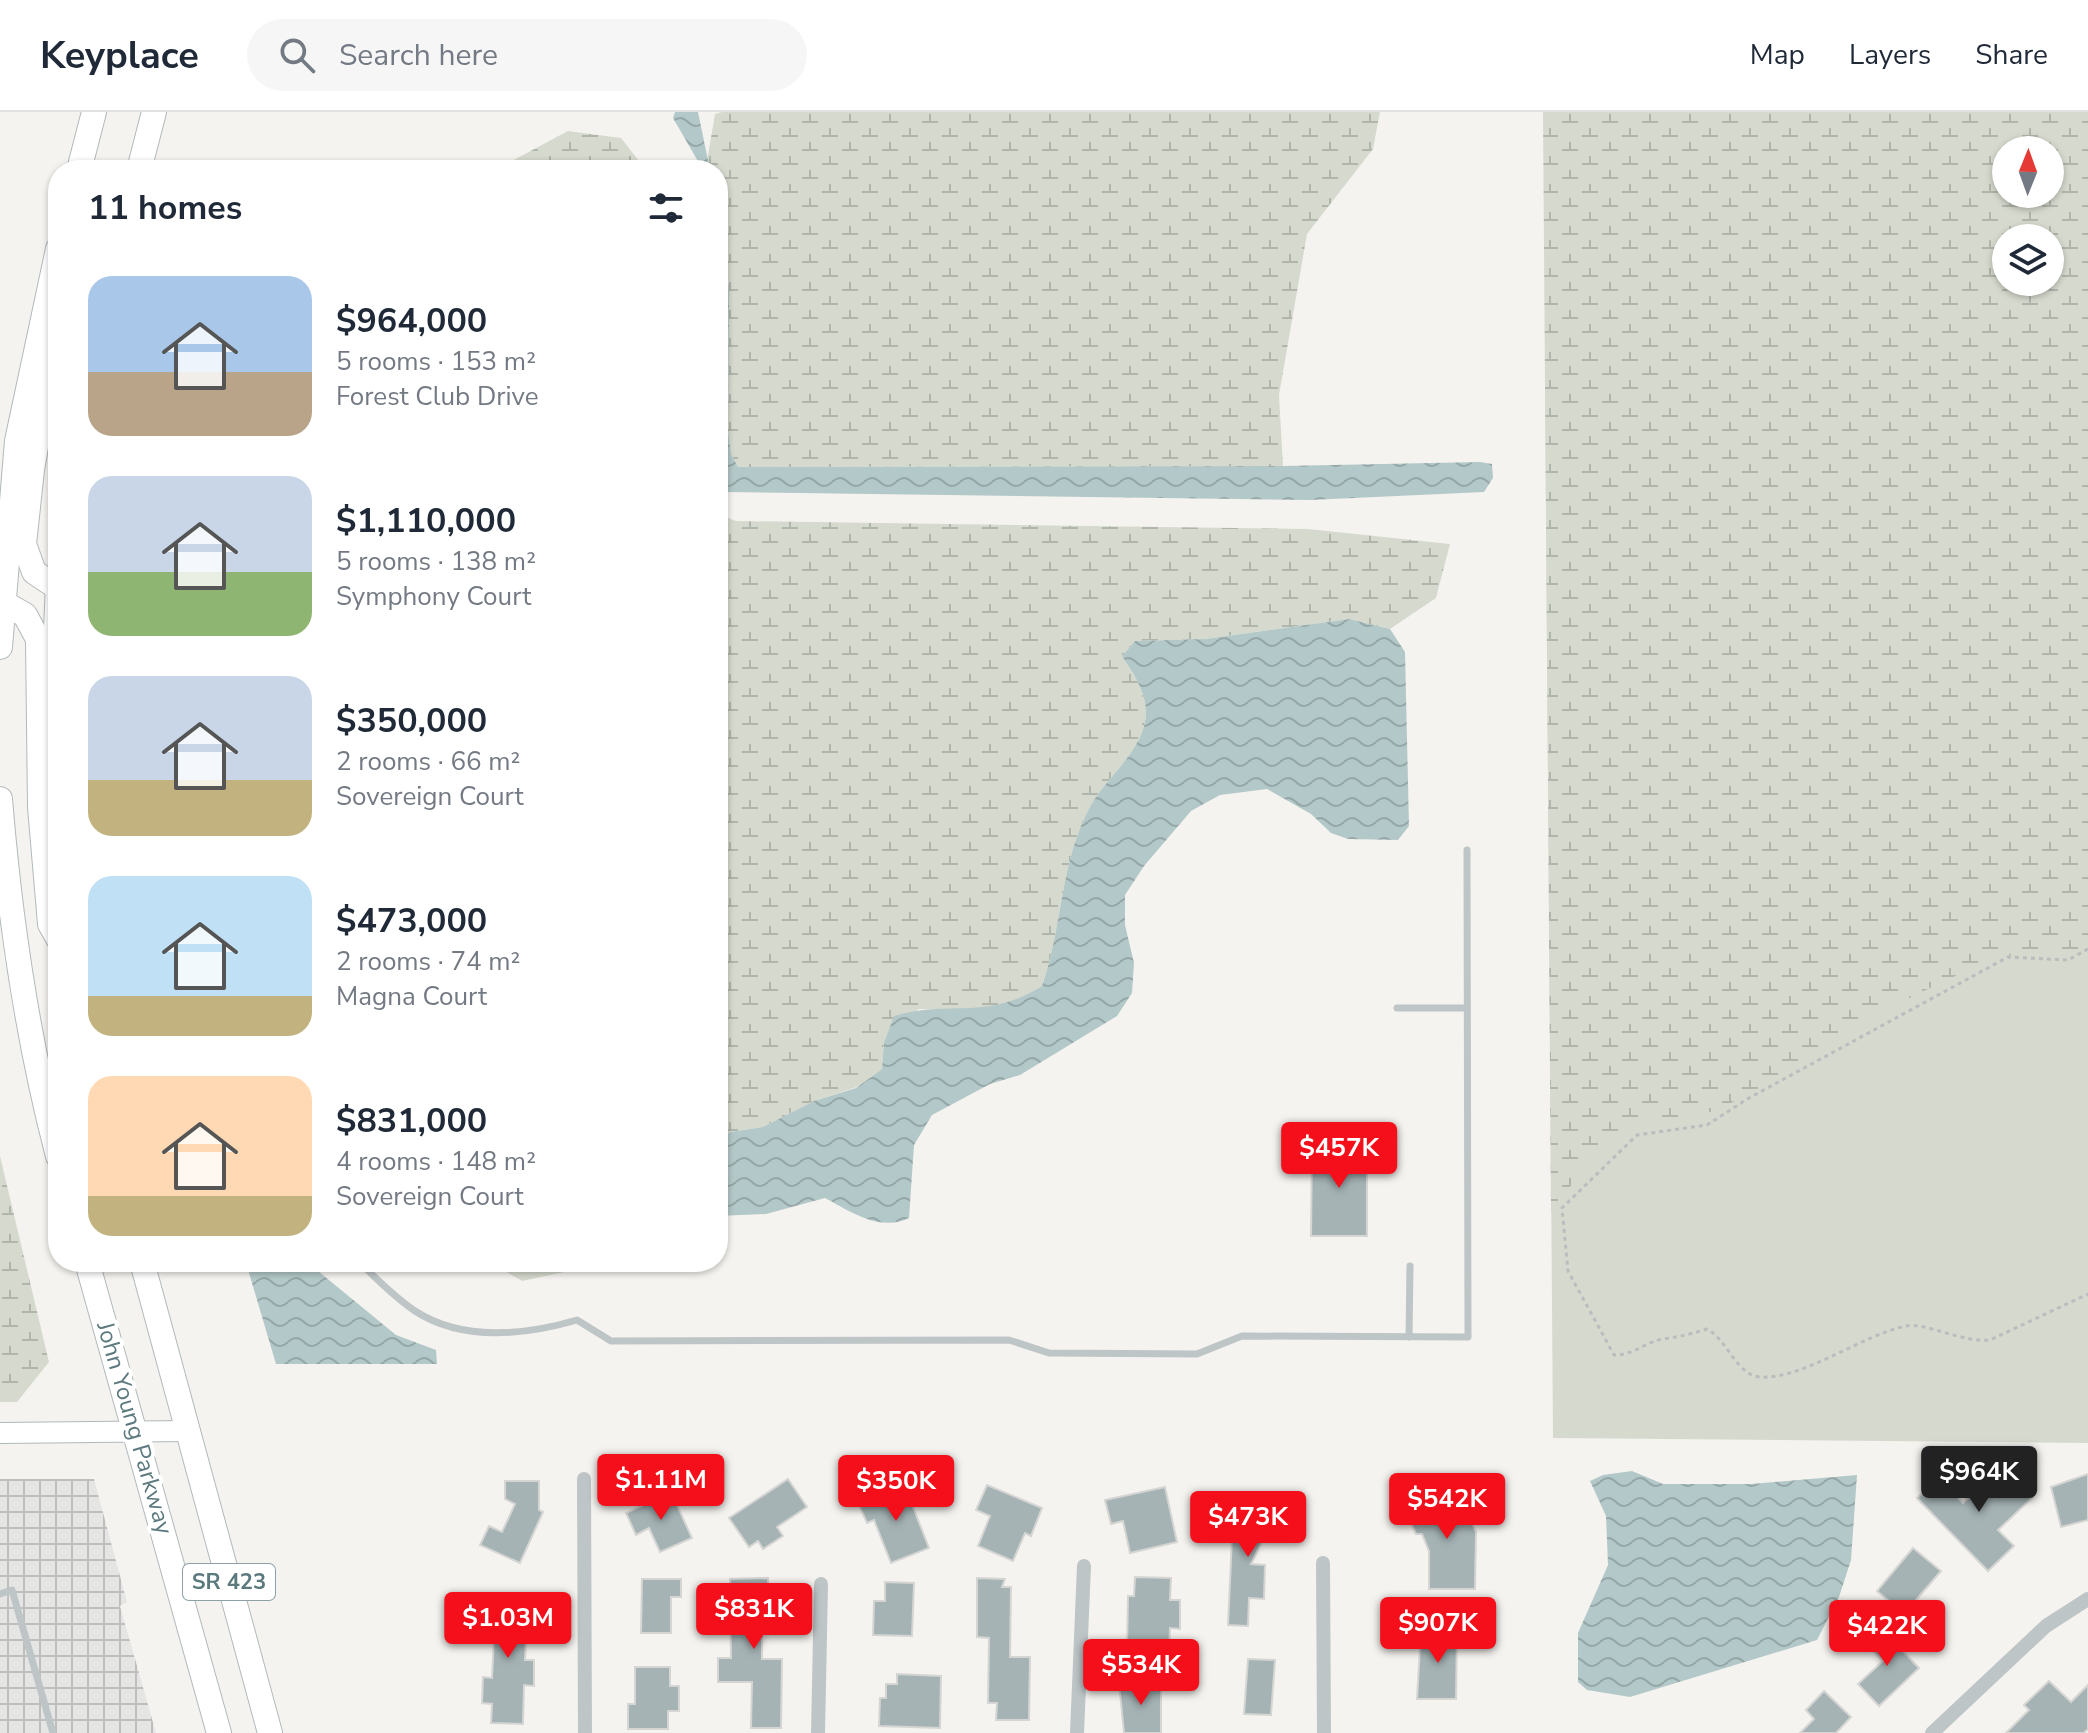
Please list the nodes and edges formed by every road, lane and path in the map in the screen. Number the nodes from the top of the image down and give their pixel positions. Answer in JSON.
{"nodes":[{"id":1,"x":94,"y":112,"type":"edge"},
{"id":2,"x":154,"y":112,"type":"edge"},
{"id":3,"x":82,"y":160,"type":"edge"},
{"id":4,"x":142,"y":160,"type":"edge"},
{"id":5,"x":48,"y":296,"type":"edge"},
{"id":6,"x":48,"y":376,"type":"edge"},
{"id":7,"x":48,"y":580,"type":"edge"},
{"id":8,"x":4,"y":603,"type":"junction"},
{"id":9,"x":0,"y":647,"type":"edge"},
{"id":10,"x":0,"y":799,"type":"edge"},
{"id":11,"x":1467,"y":850,"type":"dead end"},
{"id":12,"x":48,"y":901,"type":"edge"},
{"id":13,"x":6,"y":930,"type":"edge"},
{"id":14,"x":2088,"y":949,"type":"edge"},
{"id":15,"x":1397,"y":1008,"type":"dead end"},
{"id":16,"x":1467,"y":1008,"type":"junction"},
{"id":17,"x":48,"y":1118,"type":"edge"},
{"id":18,"x":1410,"y":1266,"type":"dead end"},
{"id":19,"x":90,"y":1272,"type":"edge"},
{"id":20,"x":145,"y":1272,"type":"edge"},
{"id":21,"x":371,"y":1272,"type":"edge"},
{"id":22,"x":2088,"y":1294,"type":"edge"},
{"id":23,"x":1409,"y":1337,"type":"junction"},
{"id":24,"x":187,"y":1431,"type":"junction"},
{"id":25,"x":137,"y":1432,"type":"junction"},
{"id":26,"x":0,"y":1433,"type":"edge"},
{"id":27,"x":584,"y":1479,"type":"dead end"},
{"id":28,"x":1323,"y":1563,"type":"dead end"},
{"id":29,"x":1084,"y":1566,"type":"dead end"},
{"id":30,"x":821,"y":1584,"type":"dead end"},
{"id":31,"x":0,"y":1594,"type":"edge"},
{"id":32,"x":2088,"y":1599,"type":"edge"},
{"id":33,"x":53,"y":1733,"type":"edge"},
{"id":34,"x":219,"y":1733,"type":"edge"},
{"id":35,"x":270,"y":1733,"type":"edge"},
{"id":36,"x":585,"y":1733,"type":"edge"},
{"id":37,"x":818,"y":1733,"type":"edge"},
{"id":38,"x":1077,"y":1733,"type":"edge"},
{"id":39,"x":1324,"y":1733,"type":"edge"},
{"id":40,"x":1932,"y":1733,"type":"edge"}],
"edges":[{"from":1,"to":3,"type":"main road"},
{"from":2,"to":4,"type":"main road"},
{"from":5,"to":8,"type":"main road"},
{"from":6,"to":7,"type":"main road"},
{"from":8,"to":9,"type":"main road"},
{"from":8,"to":12,"type":"main road"},
{"from":10,"to":13,"type":"main road"},
{"from":11,"to":16,"type":"lane"},
{"from":13,"to":17,"type":"main road"},
{"from":14,"to":22,"type":"path"},
{"from":15,"to":16,"type":"lane"},
{"from":16,"to":23,"type":"lane"},
{"from":18,"to":23,"type":"lane"},
{"from":19,"to":25,"type":"main road","name":"John Young Parkway","number":"SR 423"},
{"from":20,"to":24,"type":"main road","name":"John Young Parkway","number":"SR 423"},
{"from":21,"to":23,"type":"lane"},
{"from":24,"to":25,"type":"street"},
{"from":24,"to":35,"type":"main road","name":"John Young Parkway","number":"SR 423"},
{"from":25,"to":26,"type":"street"},
{"from":25,"to":34,"type":"main road","name":"John Young Parkway","number":"SR 423"},
{"from":27,"to":36,"type":"street"},
{"from":28,"to":39,"type":"street"},
{"from":29,"to":38,"type":"street"},
{"from":30,"to":37,"type":"street"},
{"from":31,"to":33,"type":"lane"},
{"from":32,"to":40,"type":"street"}]}
